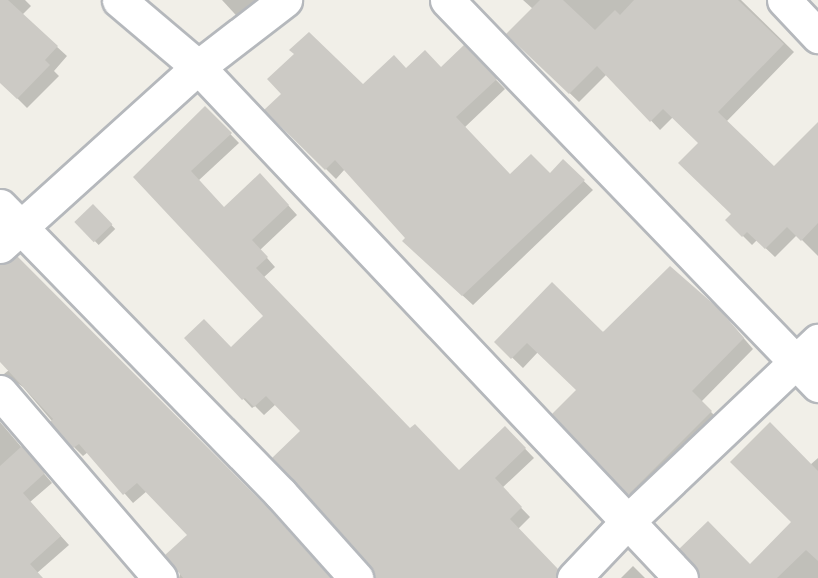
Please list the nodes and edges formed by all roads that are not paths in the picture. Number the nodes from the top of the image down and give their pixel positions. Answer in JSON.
{"nodes":[{"id":1,"x":119,"y":0,"type":"edge"},
{"id":2,"x":285,"y":0,"type":"edge"},
{"id":3,"x":447,"y":0,"type":"edge"},
{"id":4,"x":784,"y":0,"type":"edge"},
{"id":5,"x":818,"y":36,"type":"edge"},
{"id":6,"x":198,"y":67,"type":"junction"},
{"id":7,"x":7,"y":226,"type":"edge"},
{"id":8,"x":806,"y":351,"type":"edge"},
{"id":9,"x":818,"y":385,"type":"edge"},
{"id":10,"x":0,"y":392,"type":"edge"},
{"id":11,"x":628,"y":521,"type":"junction"},
{"id":12,"x":160,"y":578,"type":"edge"},
{"id":13,"x":357,"y":578,"type":"edge"},
{"id":14,"x":574,"y":578,"type":"edge"},
{"id":15,"x":681,"y":578,"type":"edge"}],
"edges":[{"from":1,"to":6,"type":"street"},
{"from":2,"to":6,"type":"street"},
{"from":3,"to":8,"type":"street"},
{"from":4,"to":5,"type":"street"},
{"from":6,"to":7,"type":"street"},
{"from":6,"to":11,"type":"street"},
{"from":7,"to":13,"type":"street"},
{"from":8,"to":9,"type":"street"},
{"from":8,"to":11,"type":"street"},
{"from":10,"to":12,"type":"street"},
{"from":11,"to":14,"type":"street"},
{"from":11,"to":15,"type":"street"}]}
